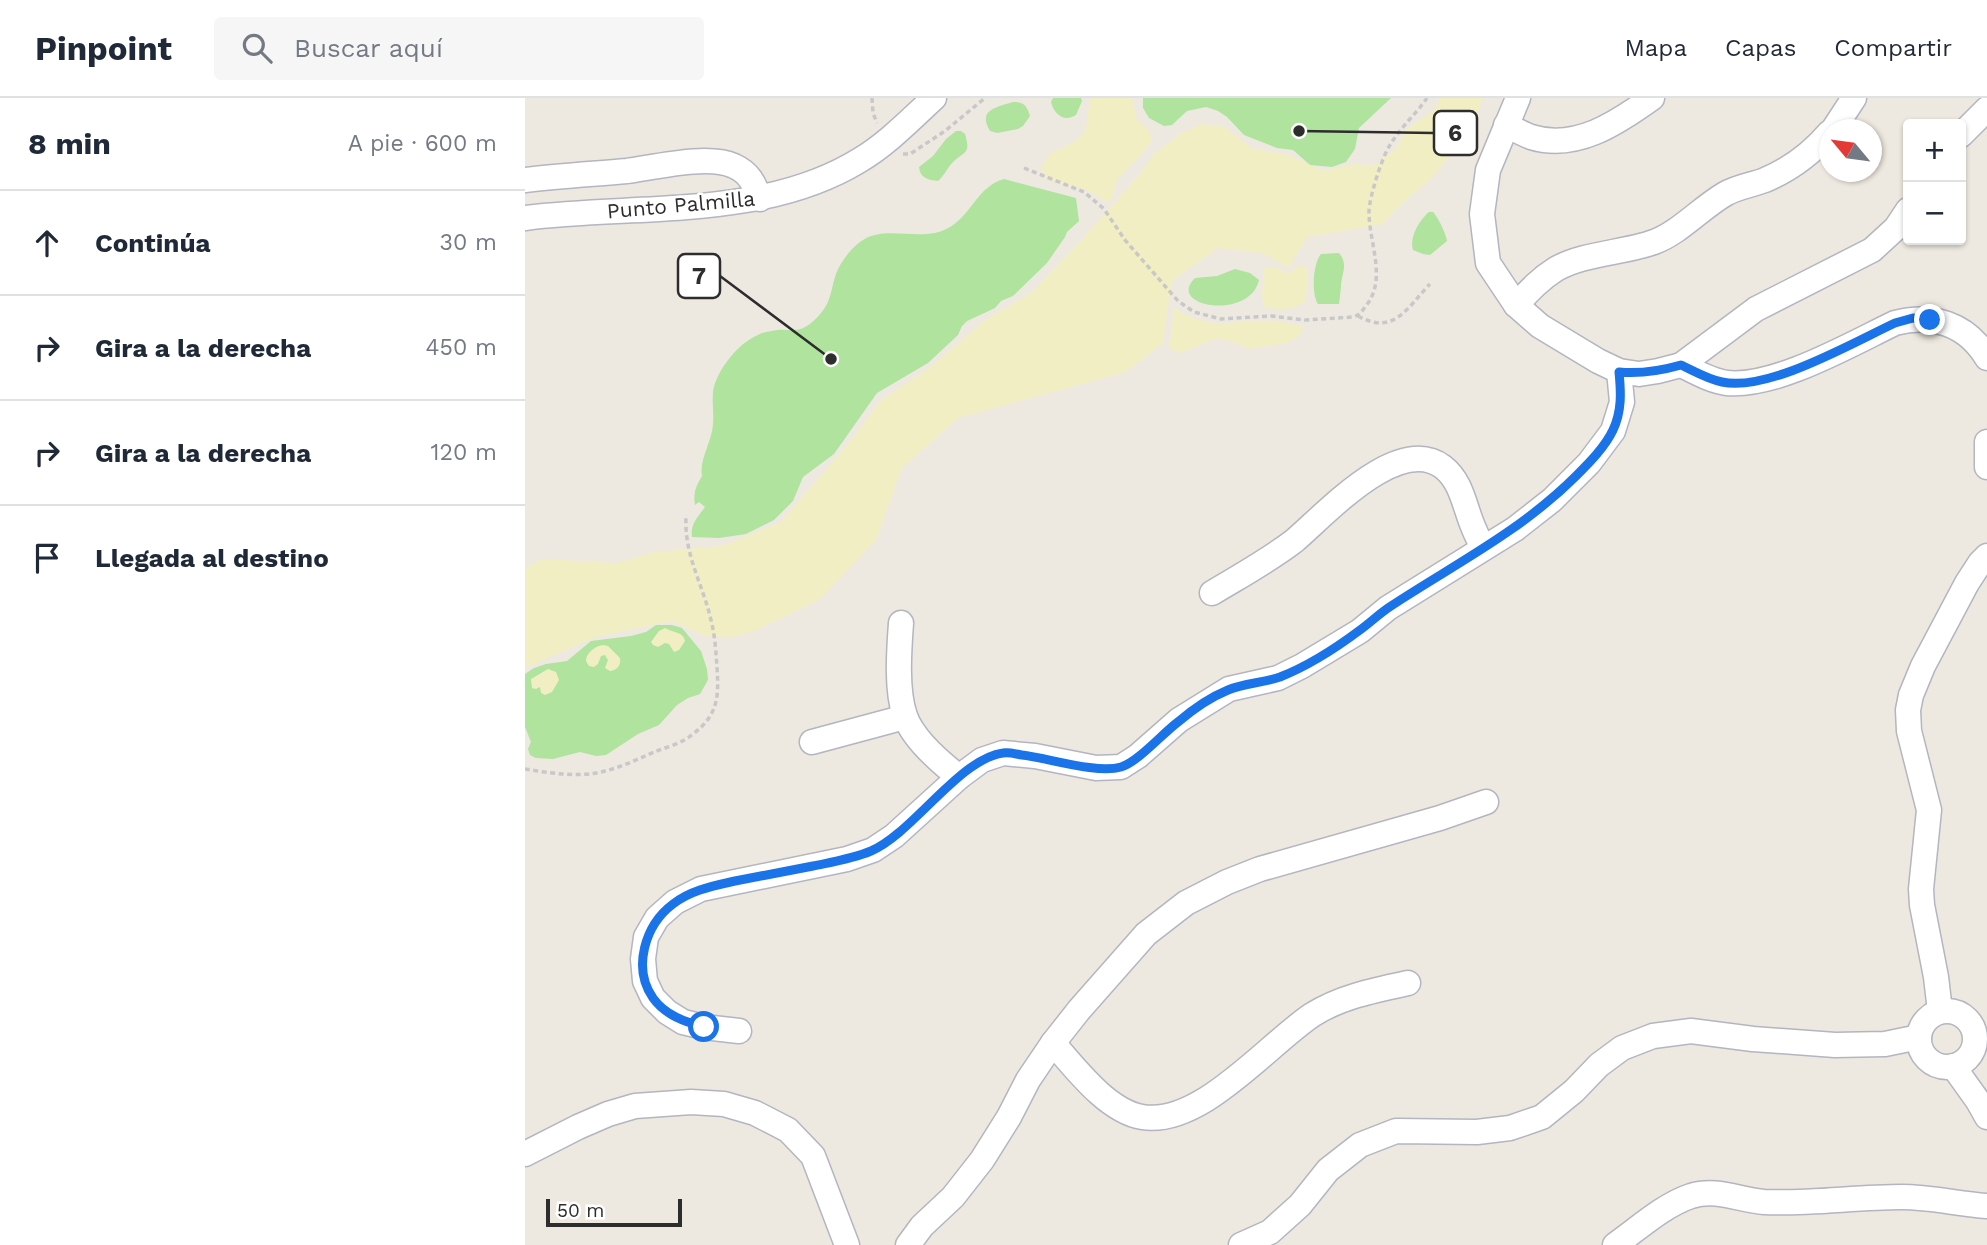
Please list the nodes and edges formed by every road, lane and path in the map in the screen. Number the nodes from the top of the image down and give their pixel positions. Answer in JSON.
{"nodes":[{"id":1,"x":934,"y":98,"type":"edge"},
{"id":2,"x":1427,"y":98,"type":"edge"},
{"id":3,"x":1518,"y":98,"type":"edge"},
{"id":4,"x":1652,"y":98,"type":"edge"},
{"id":5,"x":1854,"y":98,"type":"edge"},
{"id":6,"x":1987,"y":109,"type":"edge"},
{"id":7,"x":1839,"y":119,"type":"edge"},
{"id":8,"x":1506,"y":125,"type":"junction"},
{"id":9,"x":1966,"y":130,"type":"edge"},
{"id":10,"x":1819,"y":145,"type":"edge"},
{"id":11,"x":1024,"y":168,"type":"dead end"},
{"id":12,"x":525,"y":180,"type":"edge"},
{"id":13,"x":760,"y":199,"type":"junction"},
{"id":14,"x":525,"y":218,"type":"edge"},
{"id":15,"x":1903,"y":218,"type":"edge"},
{"id":16,"x":1430,"y":284,"type":"dead end"},
{"id":17,"x":1516,"y":305,"type":"junction"},
{"id":18,"x":1358,"y":316,"type":"junction"},
{"id":19,"x":1987,"y":358,"type":"edge"},
{"id":20,"x":1681,"y":365,"type":"junction"},
{"id":21,"x":1619,"y":372,"type":"junction"},
{"id":22,"x":1987,"y":442,"type":"edge"},
{"id":23,"x":1987,"y":467,"type":"edge"},
{"id":24,"x":687,"y":517,"type":"dead end"},
{"id":25,"x":1483,"y":548,"type":"junction"},
{"id":26,"x":1987,"y":556,"type":"edge"},
{"id":27,"x":1212,"y":593,"type":"dead end"},
{"id":28,"x":901,"y":623,"type":"dead end"},
{"id":29,"x":905,"y":717,"type":"junction"},
{"id":30,"x":812,"y":742,"type":"dead end"},
{"id":31,"x":525,"y":769,"type":"edge"},
{"id":32,"x":959,"y":777,"type":"junction"},
{"id":33,"x":1486,"y":802,"type":"dead end"},
{"id":34,"x":1408,"y":983,"type":"dead end"},
{"id":35,"x":1940,"y":1011,"type":"junction"},
{"id":36,"x":739,"y":1031,"type":"dead end"},
{"id":37,"x":1919,"y":1037,"type":"junction"},
{"id":38,"x":1981,"y":1040,"type":"edge"},
{"id":39,"x":1053,"y":1043,"type":"junction"},
{"id":40,"x":1953,"y":1066,"type":"junction"},
{"id":41,"x":1987,"y":1117,"type":"edge"},
{"id":42,"x":525,"y":1154,"type":"edge"},
{"id":43,"x":1987,"y":1206,"type":"edge"},
{"id":44,"x":847,"y":1245,"type":"edge"},
{"id":45,"x":908,"y":1245,"type":"edge"},
{"id":46,"x":1241,"y":1245,"type":"edge"},
{"id":47,"x":1615,"y":1245,"type":"edge"}],
"edges":[{"from":1,"to":13,"type":"street","name":"Punto Palmilla"},
{"from":2,"to":18,"type":"path"},
{"from":3,"to":8,"type":"street"},
{"from":4,"to":8,"type":"street"},
{"from":5,"to":7,"type":"street"},
{"from":6,"to":9,"type":"street"},
{"from":8,"to":17,"type":"street"},
{"from":10,"to":17,"type":"street"},
{"from":11,"to":18,"type":"path"},
{"from":12,"to":13,"type":"street"},
{"from":13,"to":14,"type":"street","name":"Punto Palmilla"},
{"from":15,"to":20,"type":"street"},
{"from":16,"to":18,"type":"path"},
{"from":17,"to":21,"type":"street"},
{"from":19,"to":20,"type":"street"},
{"from":20,"to":21,"type":"street"},
{"from":21,"to":25,"type":"street"},
{"from":22,"to":23,"type":"street"},
{"from":24,"to":31,"type":"path"},
{"from":25,"to":27,"type":"street"},
{"from":25,"to":32,"type":"street"},
{"from":26,"to":35,"type":"street"},
{"from":28,"to":29,"type":"street"},
{"from":29,"to":30,"type":"street"},
{"from":29,"to":32,"type":"street"},
{"from":32,"to":36,"type":"street"},
{"from":33,"to":39,"type":"street"},
{"from":34,"to":39,"type":"street"},
{"from":35,"to":37,"type":"street"},
{"from":35,"to":38,"type":"street"},
{"from":37,"to":40,"type":"street"},
{"from":37,"to":46,"type":"street"},
{"from":38,"to":40,"type":"street"},
{"from":39,"to":45,"type":"street"},
{"from":40,"to":41,"type":"street"},
{"from":42,"to":44,"type":"street"},
{"from":43,"to":47,"type":"street"}]}
